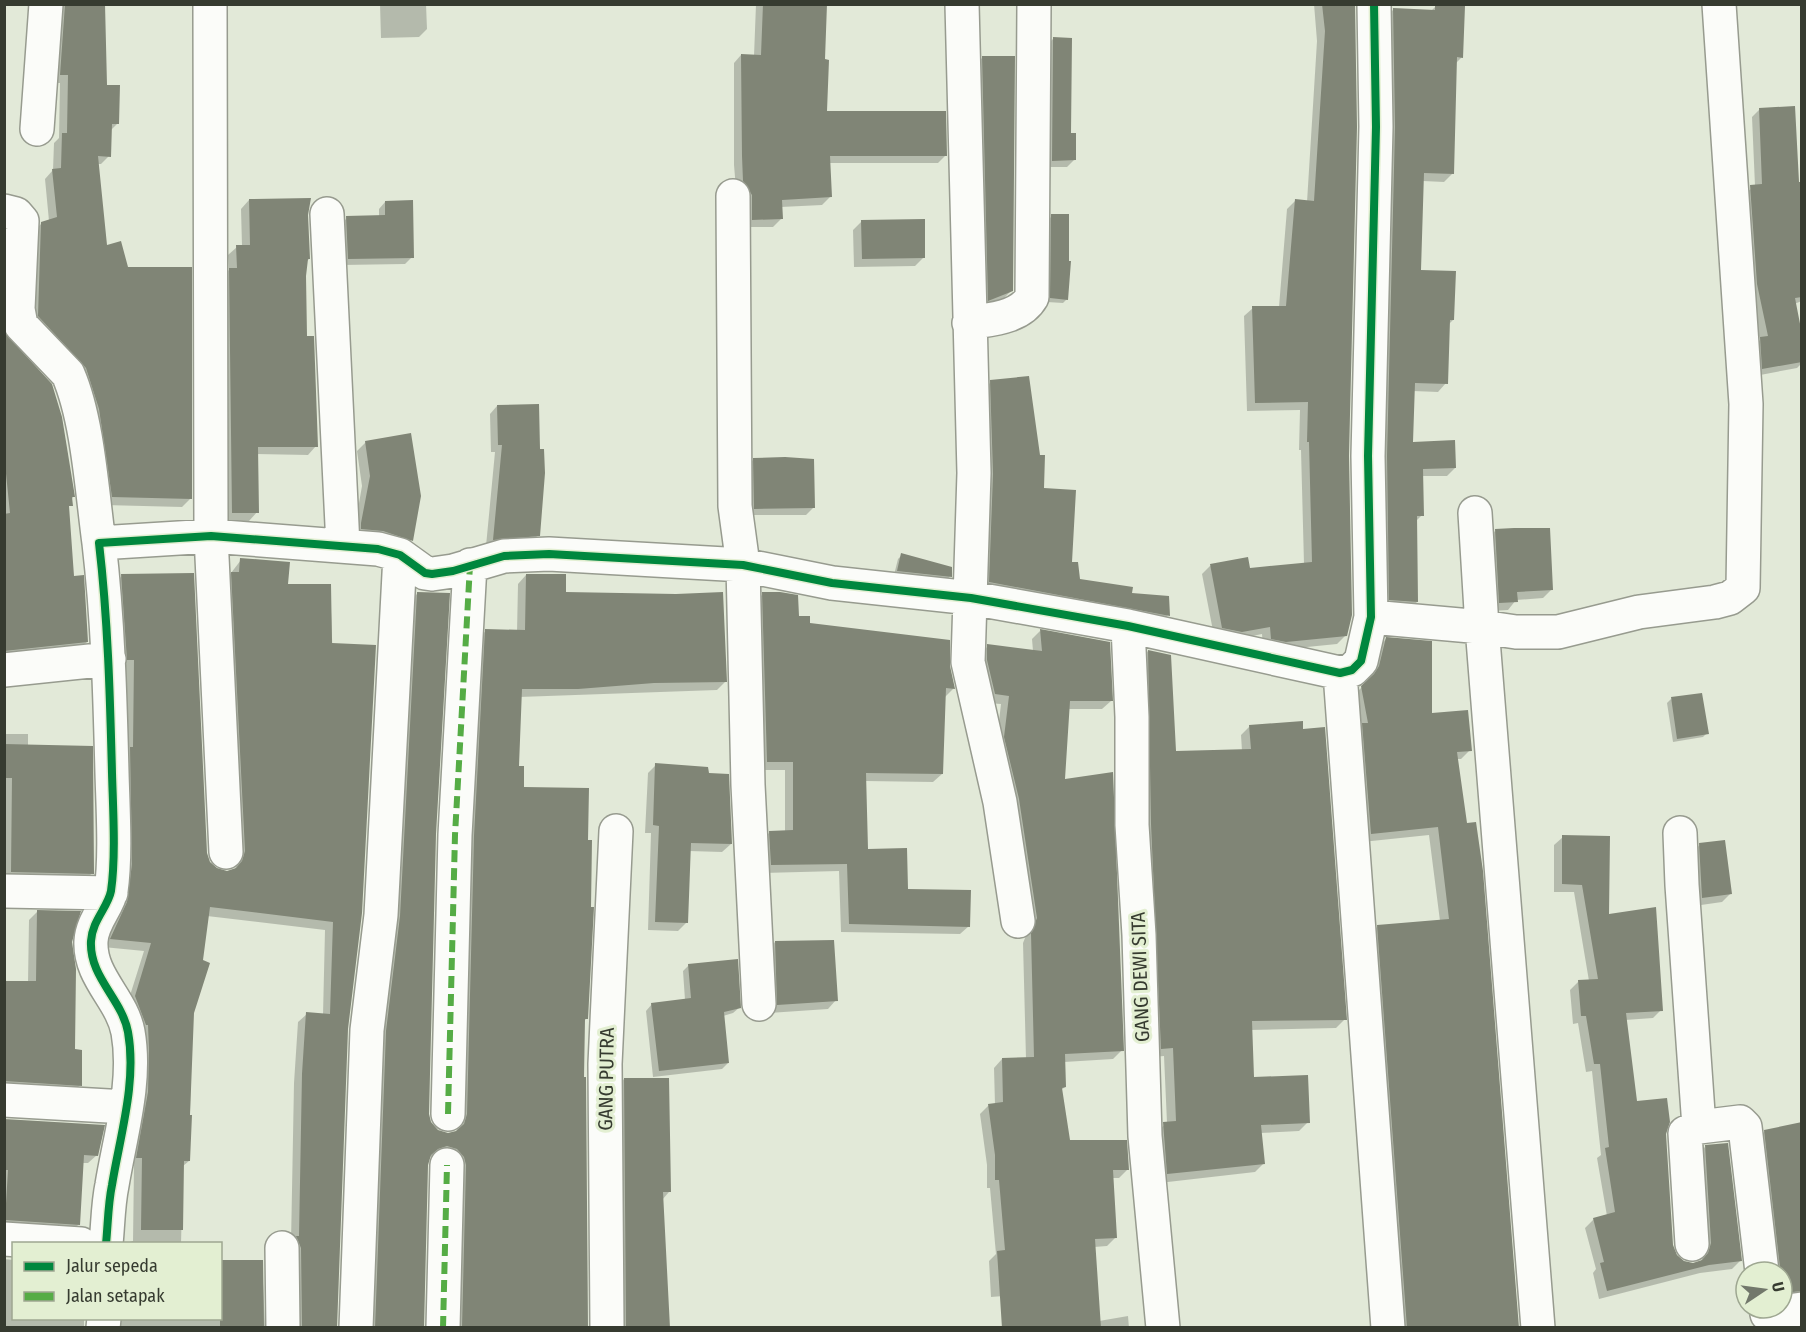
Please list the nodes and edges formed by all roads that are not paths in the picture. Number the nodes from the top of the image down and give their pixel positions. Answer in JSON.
{"nodes":[{"id":1,"x":46,"y":4,"type":"edge"},
{"id":2,"x":210,"y":4,"type":"edge"},
{"id":3,"x":962,"y":4,"type":"edge"},
{"id":4,"x":1034,"y":4,"type":"edge"},
{"id":5,"x":1374,"y":4,"type":"edge"},
{"id":6,"x":1719,"y":4,"type":"edge"},
{"id":7,"x":37,"y":129,"type":"dead end"},
{"id":8,"x":733,"y":196,"type":"dead end"},
{"id":9,"x":4,"y":211,"type":"edge"},
{"id":10,"x":327,"y":214,"type":"dead end"},
{"id":11,"x":969,"y":323,"type":"junction"},
{"id":12,"x":1475,"y":513,"type":"dead end"},
{"id":13,"x":211,"y":536,"type":"junction"},
{"id":14,"x":99,"y":543,"type":"junction"},
{"id":15,"x":344,"y":546,"type":"junction"},
{"id":16,"x":400,"y":555,"type":"junction"},
{"id":17,"x":470,"y":565,"type":"junction"},
{"id":18,"x":743,"y":565,"type":"junction"},
{"id":19,"x":971,"y":598,"type":"junction"},
{"id":20,"x":1371,"y":617,"type":"junction"},
{"id":21,"x":1128,"y":626,"type":"junction"},
{"id":22,"x":1482,"y":627,"type":"junction"},
{"id":23,"x":110,"y":659,"type":"junction"},
{"id":24,"x":4,"y":670,"type":"edge"},
{"id":25,"x":1340,"y":673,"type":"junction"},
{"id":26,"x":616,"y":831,"type":"dead end"},
{"id":27,"x":1680,"y":833,"type":"dead end"},
{"id":28,"x":226,"y":852,"type":"dead end"},
{"id":29,"x":4,"y":891,"type":"edge"},
{"id":30,"x":111,"y":893,"type":"junction"},
{"id":31,"x":1018,"y":921,"type":"dead end"},
{"id":32,"x":759,"y":1004,"type":"dead end"},
{"id":33,"x":4,"y":1100,"type":"edge"},
{"id":34,"x":126,"y":1107,"type":"junction"},
{"id":35,"x":448,"y":1114,"type":"dead end"},
{"id":36,"x":1699,"y":1127,"type":"junction"},
{"id":37,"x":447,"y":1165,"type":"dead end"},
{"id":38,"x":4,"y":1239,"type":"edge"},
{"id":39,"x":50,"y":1242,"type":"edge"},
{"id":40,"x":106,"y":1242,"type":"edge"},
{"id":41,"x":1692,"y":1244,"type":"dead end"},
{"id":42,"x":282,"y":1248,"type":"dead end"},
{"id":43,"x":1761,"y":1260,"type":"edge"},
{"id":44,"x":283,"y":1328,"type":"edge"},
{"id":45,"x":356,"y":1328,"type":"edge"},
{"id":46,"x":443,"y":1328,"type":"edge"},
{"id":47,"x":606,"y":1328,"type":"edge"},
{"id":48,"x":1162,"y":1328,"type":"edge"},
{"id":49,"x":1388,"y":1328,"type":"edge"},
{"id":50,"x":1538,"y":1328,"type":"edge"}],
"edges":[{"from":1,"to":7,"type":"street"},
{"from":2,"to":13,"type":"street"},
{"from":3,"to":11,"type":"street"},
{"from":4,"to":11,"type":"street"},
{"from":5,"to":20,"type":"street"},
{"from":6,"to":22,"type":"street"},
{"from":8,"to":18,"type":"street"},
{"from":9,"to":14,"type":"street"},
{"from":10,"to":15,"type":"street"},
{"from":11,"to":19,"type":"street"},
{"from":12,"to":22,"type":"street"},
{"from":13,"to":14,"type":"street"},
{"from":13,"to":15,"type":"street"},
{"from":13,"to":28,"type":"street"},
{"from":14,"to":23,"type":"street"},
{"from":15,"to":16,"type":"street"},
{"from":16,"to":17,"type":"street"},
{"from":16,"to":45,"type":"street"},
{"from":17,"to":18,"type":"street"},
{"from":17,"to":35,"type":"street"},
{"from":18,"to":19,"type":"street"},
{"from":18,"to":32,"type":"street"},
{"from":19,"to":21,"type":"street"},
{"from":19,"to":31,"type":"street"},
{"from":20,"to":22,"type":"street"},
{"from":20,"to":25,"type":"street"},
{"from":21,"to":25,"type":"street"},
{"from":21,"to":48,"type":"street","name":"GANG DEWI SITA"},
{"from":22,"to":50,"type":"street"},
{"from":23,"to":24,"type":"street"},
{"from":23,"to":30,"type":"street"},
{"from":25,"to":49,"type":"street"},
{"from":26,"to":47,"type":"street","name":"GANG PUTRA"},
{"from":27,"to":36,"type":"street"},
{"from":29,"to":30,"type":"street"},
{"from":30,"to":34,"type":"street"},
{"from":33,"to":34,"type":"street"},
{"from":34,"to":40,"type":"street"},
{"from":36,"to":41,"type":"street"},
{"from":36,"to":43,"type":"street"},
{"from":37,"to":46,"type":"street"},
{"from":38,"to":39,"type":"street"},
{"from":42,"to":44,"type":"street"}]}
